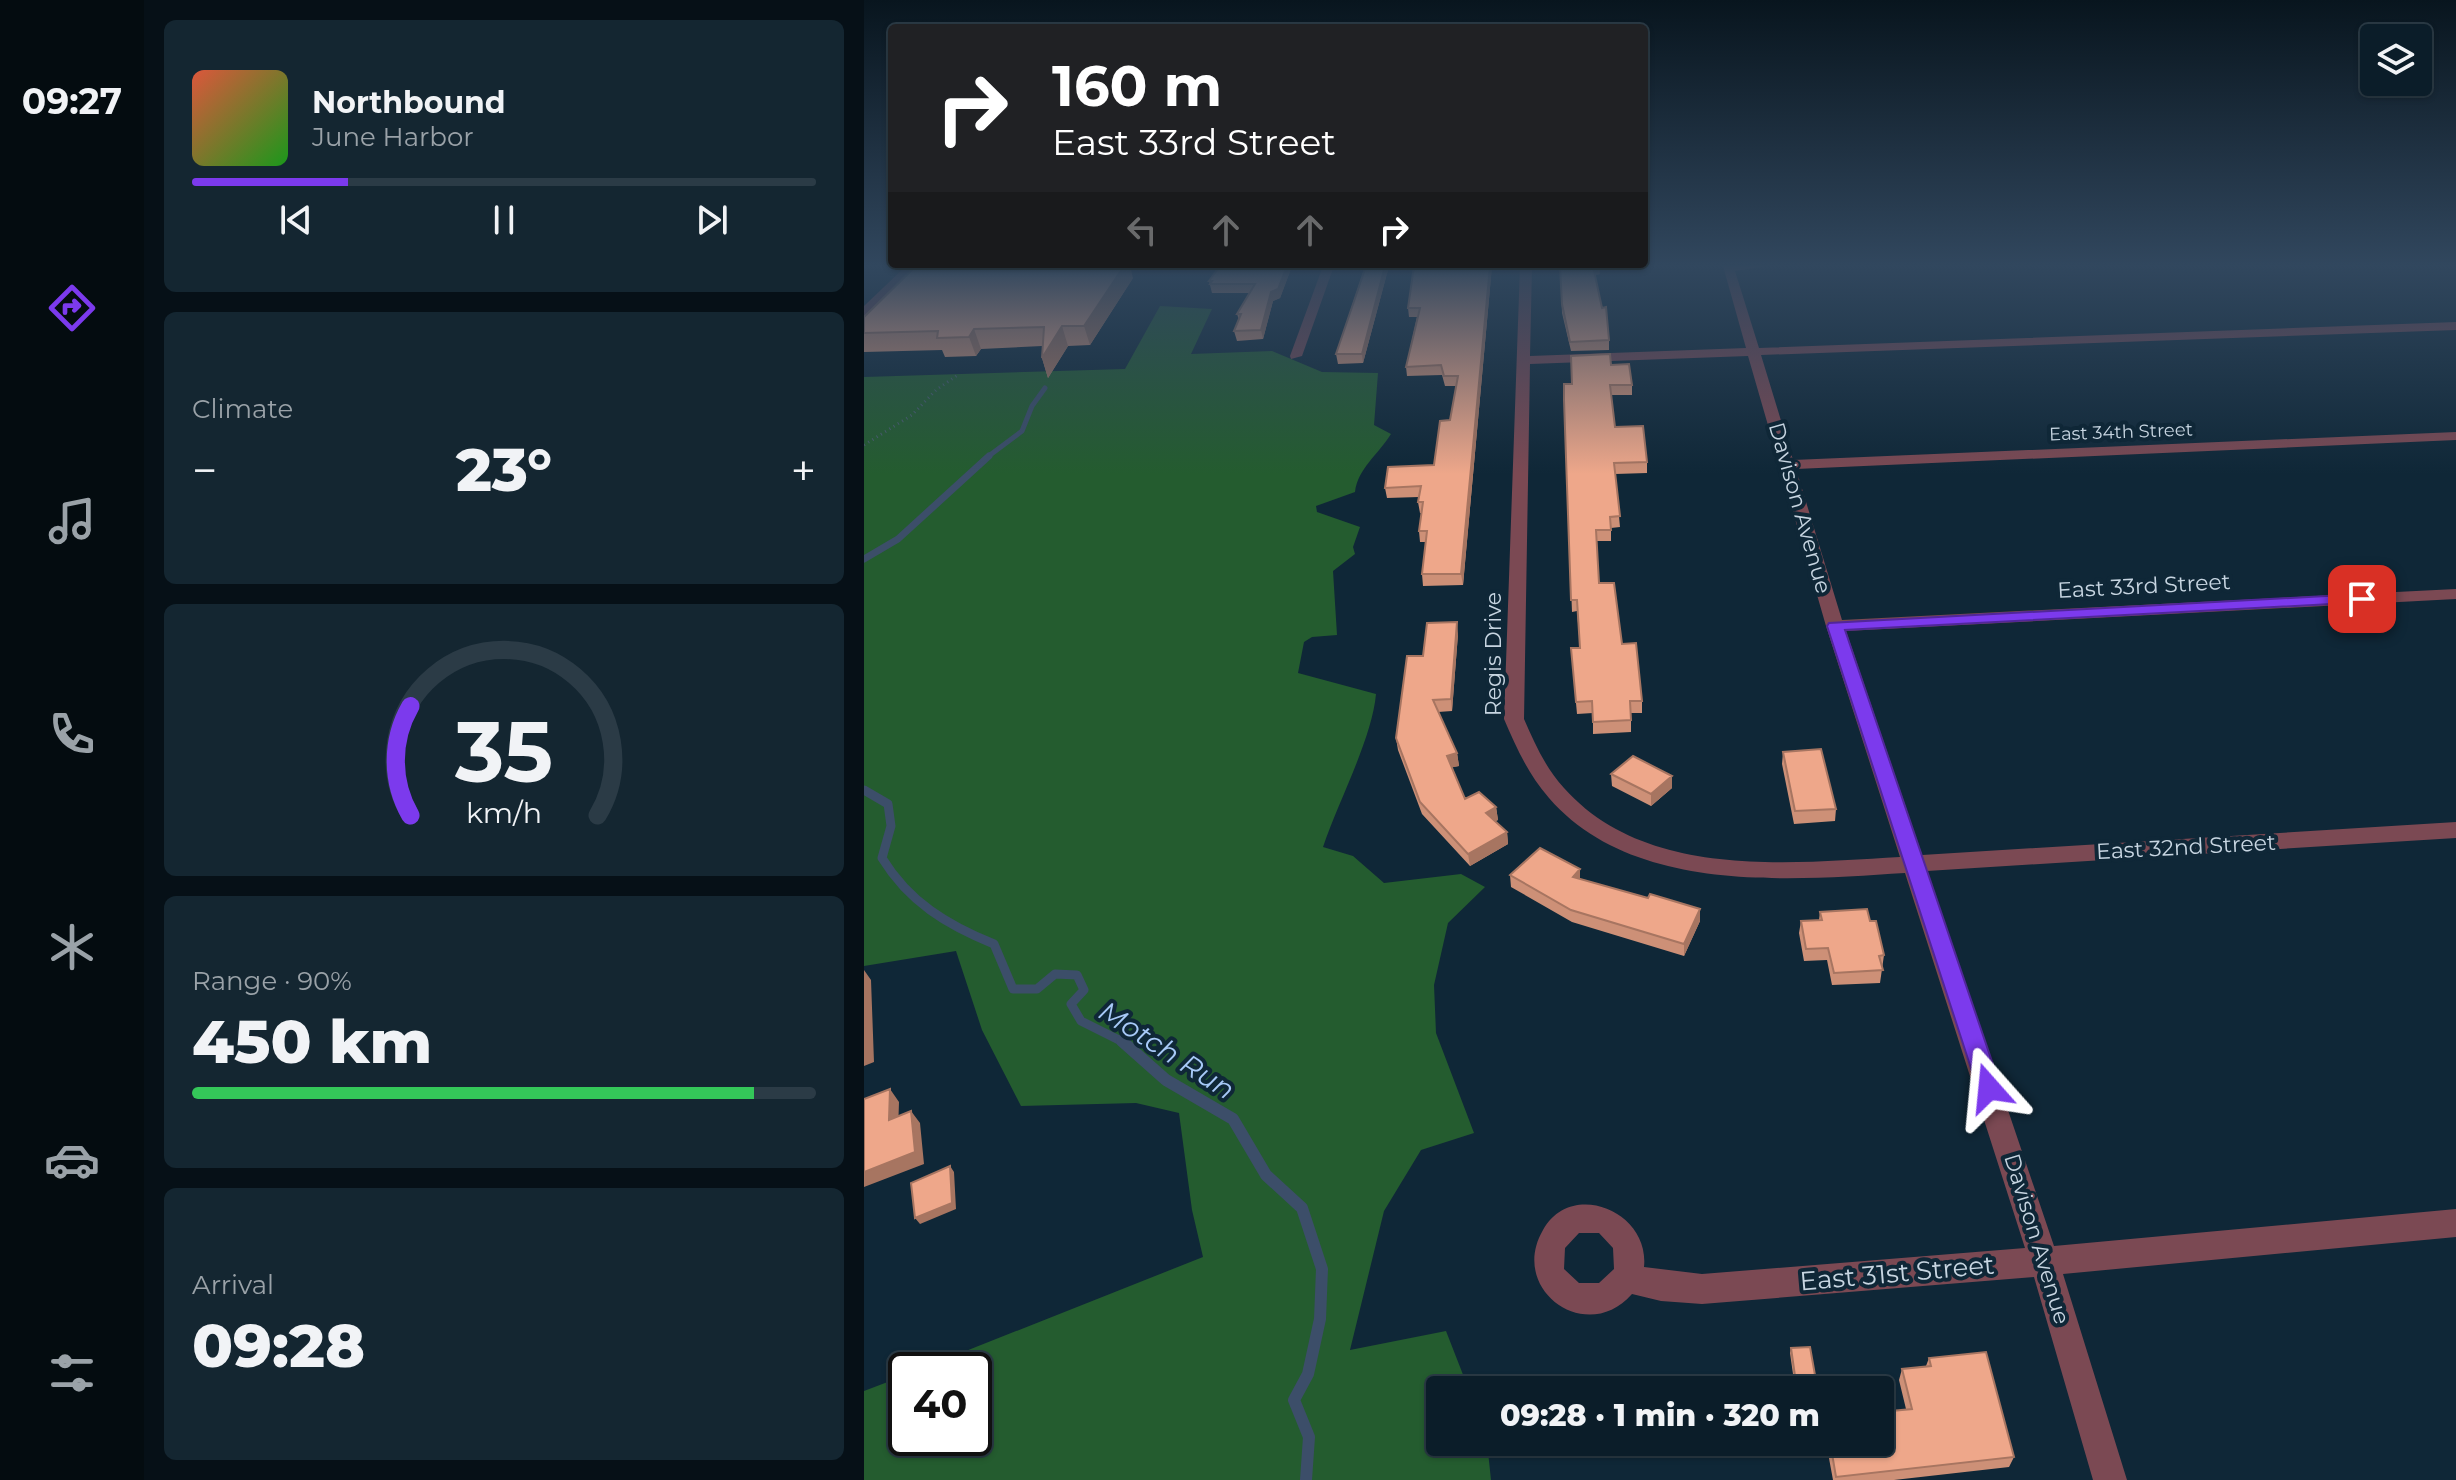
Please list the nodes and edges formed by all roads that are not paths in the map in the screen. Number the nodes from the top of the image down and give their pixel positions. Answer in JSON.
{"nodes":[{"id":1,"x":1304,"y":335,"type":"edge"},
{"id":2,"x":1524,"y":335,"type":"edge"},
{"id":3,"x":1750,"y":335,"type":"edge"},
{"id":4,"x":2212,"y":335,"type":"edge"},
{"id":5,"x":1755,"y":352,"type":"junction"},
{"id":6,"x":1296,"y":356,"type":"dead end"},
{"id":7,"x":1523,"y":360,"type":"junction"},
{"id":8,"x":2456,"y":436,"type":"edge"},
{"id":9,"x":1787,"y":465,"type":"junction"},
{"id":10,"x":2456,"y":594,"type":"edge"},
{"id":11,"x":1835,"y":626,"type":"junction"},
{"id":12,"x":2456,"y":830,"type":"edge"},
{"id":13,"x":1916,"y":863,"type":"junction"},
{"id":14,"x":2456,"y":1223,"type":"edge"},
{"id":15,"x":2045,"y":1262,"type":"junction"},
{"id":16,"x":1626,"y":1278,"type":"dead end"},
{"id":17,"x":2110,"y":1480,"type":"edge"}],
"edges":[{"from":1,"to":6,"type":"street"},
{"from":2,"to":7,"type":"street","name":"Regis Drive"},
{"from":3,"to":5,"type":"street","name":"Davison Avenue"},
{"from":4,"to":5,"type":"street"},
{"from":5,"to":7,"type":"street"},
{"from":5,"to":9,"type":"street","name":"Davison Avenue"},
{"from":7,"to":13,"type":"street","name":"Regis Drive"},
{"from":8,"to":9,"type":"street","name":"East 34th Street"},
{"from":9,"to":11,"type":"street","name":"Davison Avenue"},
{"from":10,"to":11,"type":"street","name":"East 33rd Street"},
{"from":11,"to":13,"type":"street","name":"Davison Avenue"},
{"from":12,"to":13,"type":"street","name":"East 32nd Street"},
{"from":13,"to":15,"type":"street","name":"Davison Avenue"},
{"from":14,"to":15,"type":"street","name":"East 31st Street"},
{"from":15,"to":16,"type":"street","name":"East 31st Street"},
{"from":15,"to":17,"type":"street","name":"Davison Avenue"}]}
